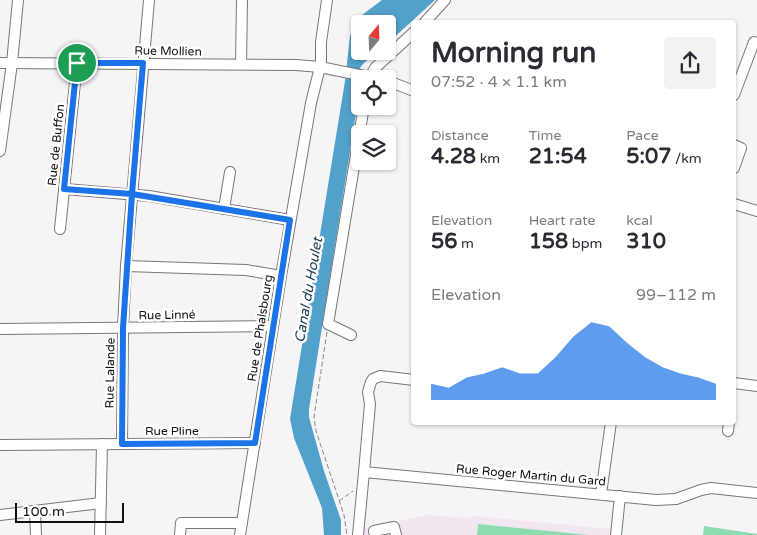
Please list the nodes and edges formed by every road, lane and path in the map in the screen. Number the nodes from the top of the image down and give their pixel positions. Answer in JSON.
{"nodes":[{"id":1,"x":18,"y":0,"type":"edge"},
{"id":2,"x":149,"y":0,"type":"edge"},
{"id":3,"x":242,"y":0,"type":"edge"},
{"id":4,"x":327,"y":0,"type":"edge"},
{"id":5,"x":445,"y":0,"type":"edge"},
{"id":6,"x":427,"y":20,"type":"edge"},
{"id":7,"x":411,"y":35,"type":"edge"},
{"id":8,"x":754,"y":42,"type":"dead end"},
{"id":9,"x":0,"y":63,"type":"edge"},
{"id":10,"x":12,"y":63,"type":"junction"},
{"id":11,"x":77,"y":63,"type":"junction"},
{"id":12,"x":143,"y":63,"type":"junction"},
{"id":13,"x":241,"y":64,"type":"junction"},
{"id":14,"x":320,"y":67,"type":"junction"},
{"id":15,"x":376,"y":70,"type":"edge"},
{"id":16,"x":351,"y":73,"type":"edge"},
{"id":17,"x":396,"y":84,"type":"edge"},
{"id":18,"x":411,"y":90,"type":"edge"},
{"id":19,"x":736,"y":90,"type":"edge"},
{"id":20,"x":363,"y":115,"type":"edge"},
{"id":21,"x":736,"y":146,"type":"edge"},
{"id":22,"x":0,"y":151,"type":"edge"},
{"id":23,"x":736,"y":162,"type":"edge"},
{"id":24,"x":230,"y":172,"type":"dead end"},
{"id":25,"x":64,"y":189,"type":"junction"},
{"id":26,"x":132,"y":194,"type":"junction"},
{"id":27,"x":736,"y":205,"type":"edge"},
{"id":28,"x":224,"y":209,"type":"junction"},
{"id":29,"x":757,"y":211,"type":"edge"},
{"id":30,"x":290,"y":220,"type":"junction"},
{"id":31,"x":60,"y":229,"type":"dead end"},
{"id":32,"x":126,"y":266,"type":"junction"},
{"id":33,"x":281,"y":276,"type":"junction"},
{"id":34,"x":328,"y":324,"type":"junction"},
{"id":35,"x":273,"y":326,"type":"junction"},
{"id":36,"x":123,"y":328,"type":"junction"},
{"id":37,"x":0,"y":329,"type":"edge"},
{"id":38,"x":351,"y":335,"type":"dead end"},
{"id":39,"x":411,"y":380,"type":"edge"},
{"id":40,"x":736,"y":384,"type":"edge"},
{"id":41,"x":757,"y":386,"type":"edge"},
{"id":42,"x":611,"y":425,"type":"edge"},
{"id":43,"x":255,"y":443,"type":"junction"},
{"id":44,"x":102,"y":444,"type":"junction"},
{"id":45,"x":122,"y":444,"type":"junction"},
{"id":46,"x":0,"y":445,"type":"edge"},
{"id":47,"x":364,"y":472,"type":"junction"},
{"id":48,"x":757,"y":493,"type":"edge"},
{"id":49,"x":601,"y":494,"type":"junction"},
{"id":50,"x":620,"y":496,"type":"junction"},
{"id":51,"x":101,"y":503,"type":"junction"},
{"id":52,"x":35,"y":511,"type":"junction"},
{"id":53,"x":0,"y":516,"type":"edge"},
{"id":54,"x":242,"y":523,"type":"junction"},
{"id":55,"x":36,"y":535,"type":"edge"},
{"id":56,"x":100,"y":535,"type":"edge"},
{"id":57,"x":180,"y":535,"type":"edge"},
{"id":58,"x":240,"y":535,"type":"edge"},
{"id":59,"x":347,"y":535,"type":"edge"},
{"id":60,"x":358,"y":535,"type":"edge"},
{"id":61,"x":375,"y":535,"type":"edge"},
{"id":62,"x":396,"y":535,"type":"edge"},
{"id":63,"x":616,"y":535,"type":"edge"}],
"edges":[{"from":1,"to":10,"type":"street"},
{"from":2,"to":12,"type":"street","name":"Rue Lalande"},
{"from":3,"to":13,"type":"street"},
{"from":4,"to":14,"type":"street","name":"Rue de Phalsbourg"},
{"from":5,"to":6,"type":"street"},
{"from":7,"to":15,"type":"street"},
{"from":8,"to":19,"type":"street"},
{"from":9,"to":10,"type":"street","name":"Rue Mollien"},
{"from":10,"to":11,"type":"street","name":"Rue Mollien"},
{"from":10,"to":22,"type":"street"},
{"from":11,"to":12,"type":"street","name":"Rue Mollien"},
{"from":11,"to":25,"type":"street","name":"Rue de Buffon"},
{"from":12,"to":13,"type":"street","name":"Rue Mollien"},
{"from":12,"to":26,"type":"street","name":"Rue Lalande"},
{"from":13,"to":14,"type":"street","name":"Rue Mollien"},
{"from":14,"to":16,"type":"street","name":"Rue Mollien"},
{"from":14,"to":30,"type":"street","name":"Rue de Phalsbourg"},
{"from":17,"to":18,"type":"street"},
{"from":20,"to":34,"type":"street"},
{"from":21,"to":23,"type":"street"},
{"from":24,"to":28,"type":"street"},
{"from":25,"to":26,"type":"street"},
{"from":25,"to":31,"type":"street","name":"Rue de Buffon"},
{"from":26,"to":28,"type":"street"},
{"from":26,"to":32,"type":"street","name":"Rue Lalande"},
{"from":27,"to":29,"type":"street"},
{"from":28,"to":30,"type":"street"},
{"from":30,"to":33,"type":"street","name":"Rue de Phalsbourg"},
{"from":32,"to":33,"type":"street"},
{"from":32,"to":36,"type":"street","name":"Rue Lalande"},
{"from":33,"to":35,"type":"street","name":"Rue de Phalsbourg"},
{"from":34,"to":38,"type":"street"},
{"from":34,"to":59,"type":"path"},
{"from":35,"to":36,"type":"street","name":"Rue Linné"},
{"from":35,"to":43,"type":"street","name":"Rue de Phalsbourg"},
{"from":36,"to":37,"type":"street","name":"Rue Linné"},
{"from":36,"to":45,"type":"street","name":"Rue Lalande"},
{"from":39,"to":47,"type":"street"},
{"from":40,"to":41,"type":"street"},
{"from":42,"to":49,"type":"street"},
{"from":43,"to":45,"type":"street","name":"Rue Pline"},
{"from":43,"to":54,"type":"street","name":"Rue de Phalsbourg"},
{"from":44,"to":45,"type":"street","name":"Rue Pline"},
{"from":44,"to":46,"type":"street","name":"Rue Pline"},
{"from":44,"to":51,"type":"street"},
{"from":47,"to":49,"type":"street","name":"Rue Roger Martin du Gard"},
{"from":47,"to":60,"type":"street"},
{"from":48,"to":50,"type":"street","name":"Rue Roger Martin du Gard"},
{"from":49,"to":50,"type":"street","name":"Rue Roger Martin du Gard"},
{"from":50,"to":63,"type":"street"},
{"from":51,"to":52,"type":"street"},
{"from":51,"to":56,"type":"street"},
{"from":52,"to":53,"type":"street"},
{"from":52,"to":55,"type":"street"},
{"from":54,"to":57,"type":"street"},
{"from":54,"to":58,"type":"street","name":"Rue de Phalsbourg"},
{"from":61,"to":62,"type":"street"}]}
